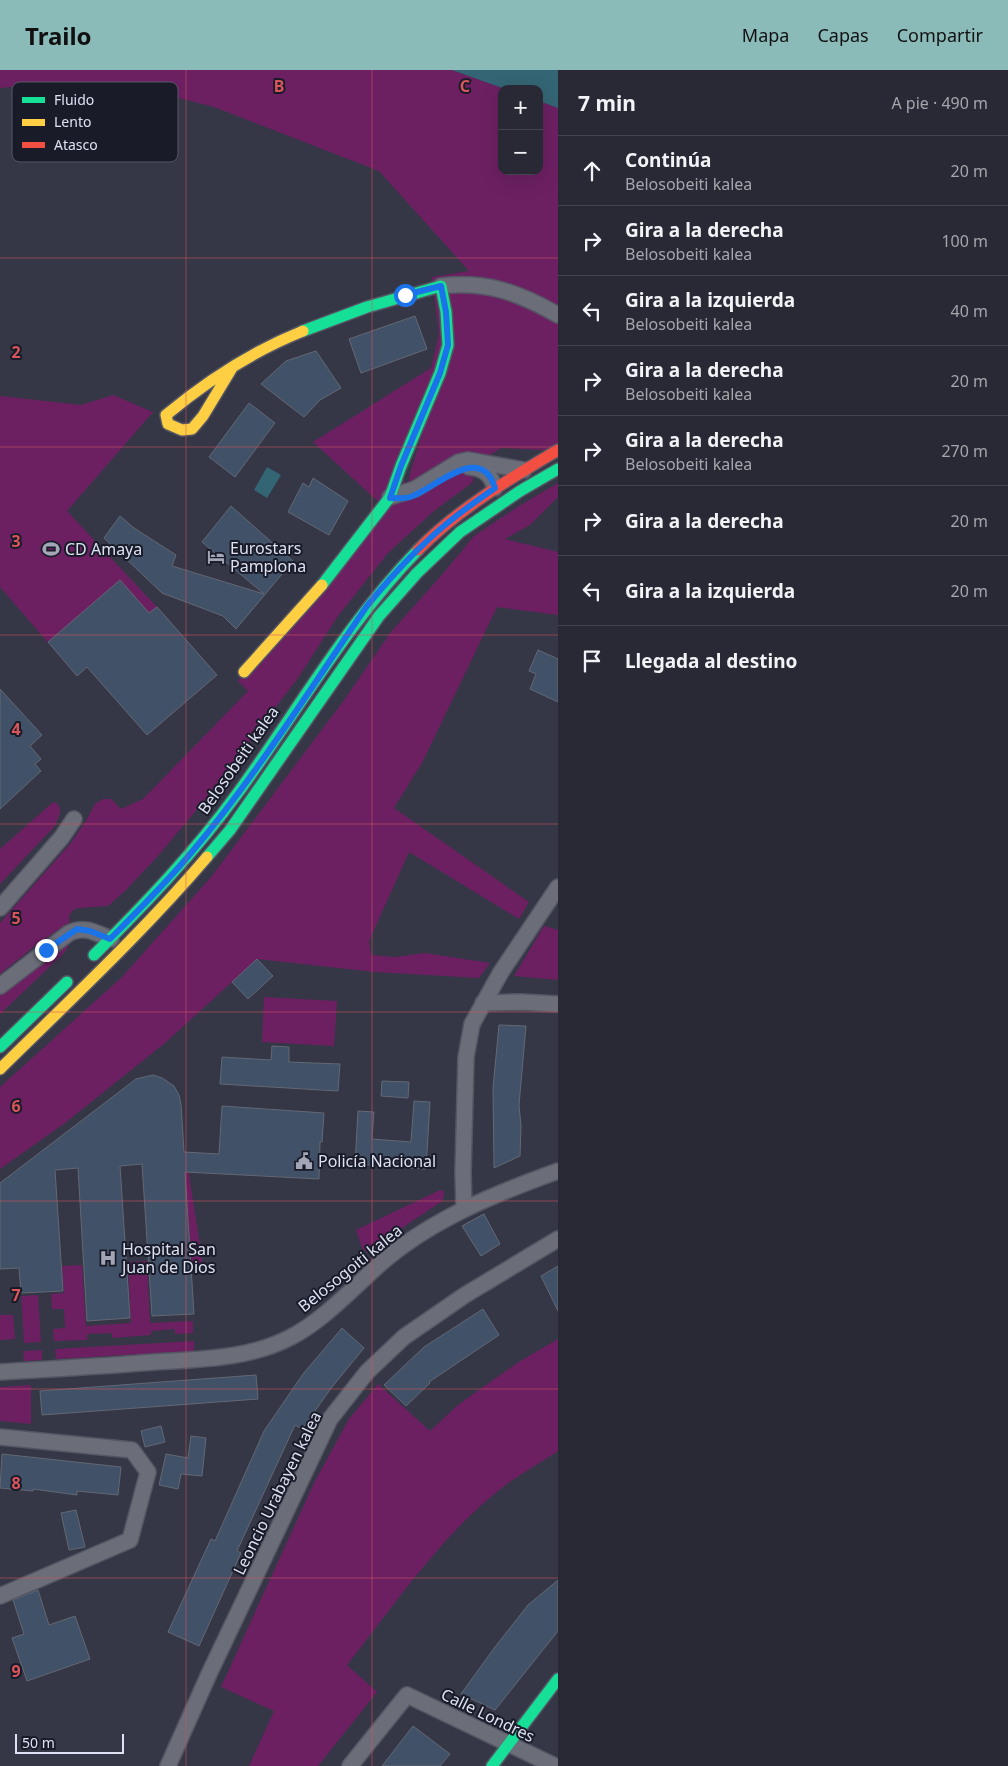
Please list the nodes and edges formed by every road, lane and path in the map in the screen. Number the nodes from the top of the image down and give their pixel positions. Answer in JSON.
{"nodes":[{"id":1,"x":441,"y":286,"type":"junction"},
{"id":2,"x":558,"y":314,"type":"edge"},
{"id":3,"x":232,"y":368,"type":"junction"},
{"id":4,"x":558,"y":450,"type":"edge"},
{"id":5,"x":558,"y":469,"type":"edge"},
{"id":6,"x":524,"y":470,"type":"junction"},
{"id":7,"x":495,"y":488,"type":"junction"},
{"id":8,"x":390,"y":498,"type":"junction"},
{"id":9,"x":244,"y":672,"type":"dead end"},
{"id":10,"x":74,"y":819,"type":"dead end"},
{"id":11,"x":558,"y":887,"type":"edge"},
{"id":12,"x":0,"y":908,"type":"edge"},
{"id":13,"x":110,"y":939,"type":"junction"},
{"id":14,"x":0,"y":986,"type":"edge"},
{"id":15,"x":483,"y":1003,"type":"junction"},
{"id":16,"x":558,"y":1004,"type":"edge"},
{"id":17,"x":0,"y":1047,"type":"edge"},
{"id":18,"x":0,"y":1069,"type":"edge"},
{"id":19,"x":558,"y":1171,"type":"edge"},
{"id":20,"x":464,"y":1209,"type":"junction"},
{"id":21,"x":558,"y":1239,"type":"edge"},
{"id":22,"x":0,"y":1372,"type":"edge"},
{"id":23,"x":0,"y":1437,"type":"edge"},
{"id":24,"x":0,"y":1596,"type":"edge"},
{"id":25,"x":558,"y":1679,"type":"edge"},
{"id":26,"x":509,"y":1744,"type":"junction"},
{"id":27,"x":168,"y":1766,"type":"edge"},
{"id":28,"x":350,"y":1766,"type":"edge"},
{"id":29,"x":492,"y":1766,"type":"edge"},
{"id":30,"x":555,"y":1766,"type":"edge"}],
"edges":[{"from":1,"to":2,"type":"street"},
{"from":1,"to":3,"type":"main road"},
{"from":1,"to":8,"type":"main road"},
{"from":3,"to":3,"type":"main road"},
{"from":4,"to":6,"type":"main road","name":"Belosobeiti kalea"},
{"from":5,"to":18,"type":"main road","name":"Belosobeiti kalea"},
{"from":6,"to":7,"type":"main road","name":"Belosobeiti kalea"},
{"from":6,"to":8,"type":"street"},
{"from":7,"to":8,"type":"street"},
{"from":7,"to":13,"type":"main road","name":"Belosobeiti kalea"},
{"from":8,"to":9,"type":"main road"},
{"from":10,"to":12,"type":"street"},
{"from":11,"to":15,"type":"street"},
{"from":13,"to":14,"type":"street"},
{"from":13,"to":17,"type":"main road","name":"Belosobeiti kalea"},
{"from":15,"to":16,"type":"street"},
{"from":15,"to":20,"type":"street"},
{"from":19,"to":20,"type":"street"},
{"from":20,"to":22,"type":"street","name":"Belosogoiti kalea"},
{"from":21,"to":27,"type":"street","name":"Leoncio Urabayen kalea"},
{"from":23,"to":24,"type":"street"},
{"from":25,"to":26,"type":"main road"},
{"from":26,"to":28,"type":"street","name":"Calle Londres"},
{"from":26,"to":29,"type":"main road"},
{"from":26,"to":30,"type":"street","name":"Calle Londres"}]}
